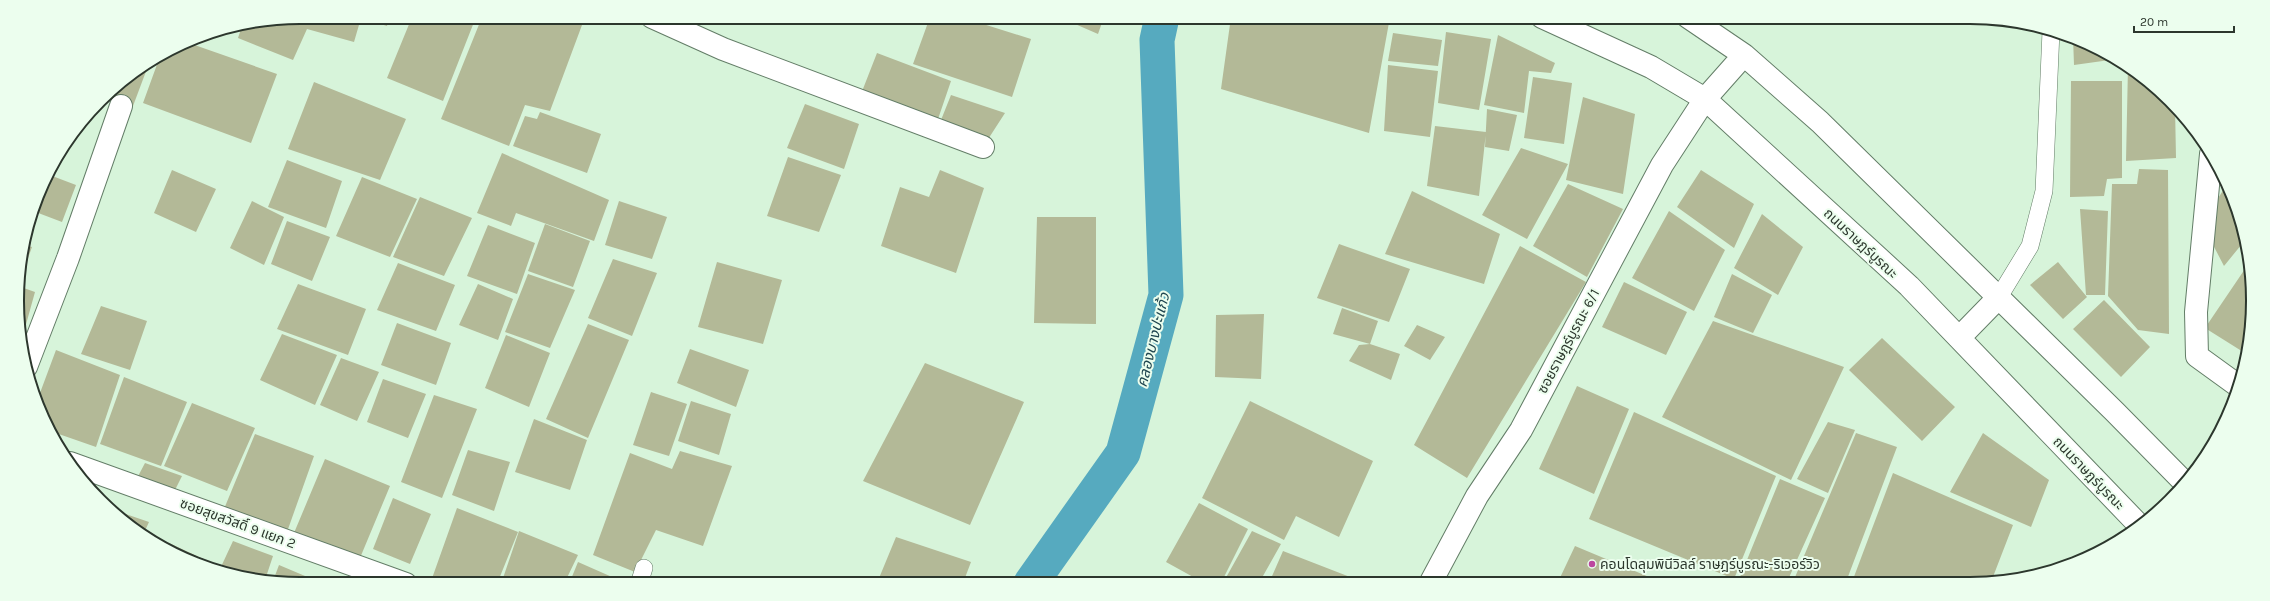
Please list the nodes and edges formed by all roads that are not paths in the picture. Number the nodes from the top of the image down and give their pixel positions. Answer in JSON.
{"nodes":[{"id":1,"x":668,"y":24,"type":"edge"},
{"id":2,"x":1557,"y":24,"type":"edge"},
{"id":3,"x":1698,"y":24,"type":"edge"},
{"id":4,"x":2051,"y":36,"type":"edge"},
{"id":5,"x":1744,"y":55,"type":"junction"},
{"id":6,"x":1705,"y":99,"type":"junction"},
{"id":7,"x":121,"y":106,"type":"dead end"},
{"id":8,"x":983,"y":147,"type":"dead end"},
{"id":9,"x":2210,"y":164,"type":"edge"},
{"id":10,"x":1999,"y":297,"type":"junction"},
{"id":11,"x":1959,"y":338,"type":"junction"},
{"id":12,"x":30,"y":357,"type":"edge"},
{"id":13,"x":2233,"y":382,"type":"edge"},
{"id":14,"x":79,"y":466,"type":"edge"},
{"id":15,"x":2181,"y":479,"type":"edge"},
{"id":16,"x":2136,"y":521,"type":"edge"},
{"id":17,"x":387,"y":577,"type":"edge"},
{"id":18,"x":1434,"y":577,"type":"edge"}],
"edges":[{"from":1,"to":8,"type":"street"},
{"from":2,"to":6,"type":"street","name":"ถนนราษฎร์บูรณะ"},
{"from":3,"to":5,"type":"street"},
{"from":4,"to":10,"type":"lane"},
{"from":5,"to":6,"type":"street","name":"ซอยราษฎร์บูรณะ 6/1"},
{"from":5,"to":10,"type":"street"},
{"from":6,"to":11,"type":"street","name":"ถนนราษฎร์บูรณะ"},
{"from":6,"to":18,"type":"street","name":"ซอยราษฎร์บูรณะ 6/1"},
{"from":7,"to":12,"type":"street"},
{"from":9,"to":13,"type":"street"},
{"from":10,"to":11,"type":"street"},
{"from":10,"to":15,"type":"street"},
{"from":11,"to":16,"type":"street","name":"ถนนราษฎร์บูรณะ"},
{"from":14,"to":17,"type":"street","name":"ซอยสุขสวัสดิ์ 9 แยก 2"}]}
